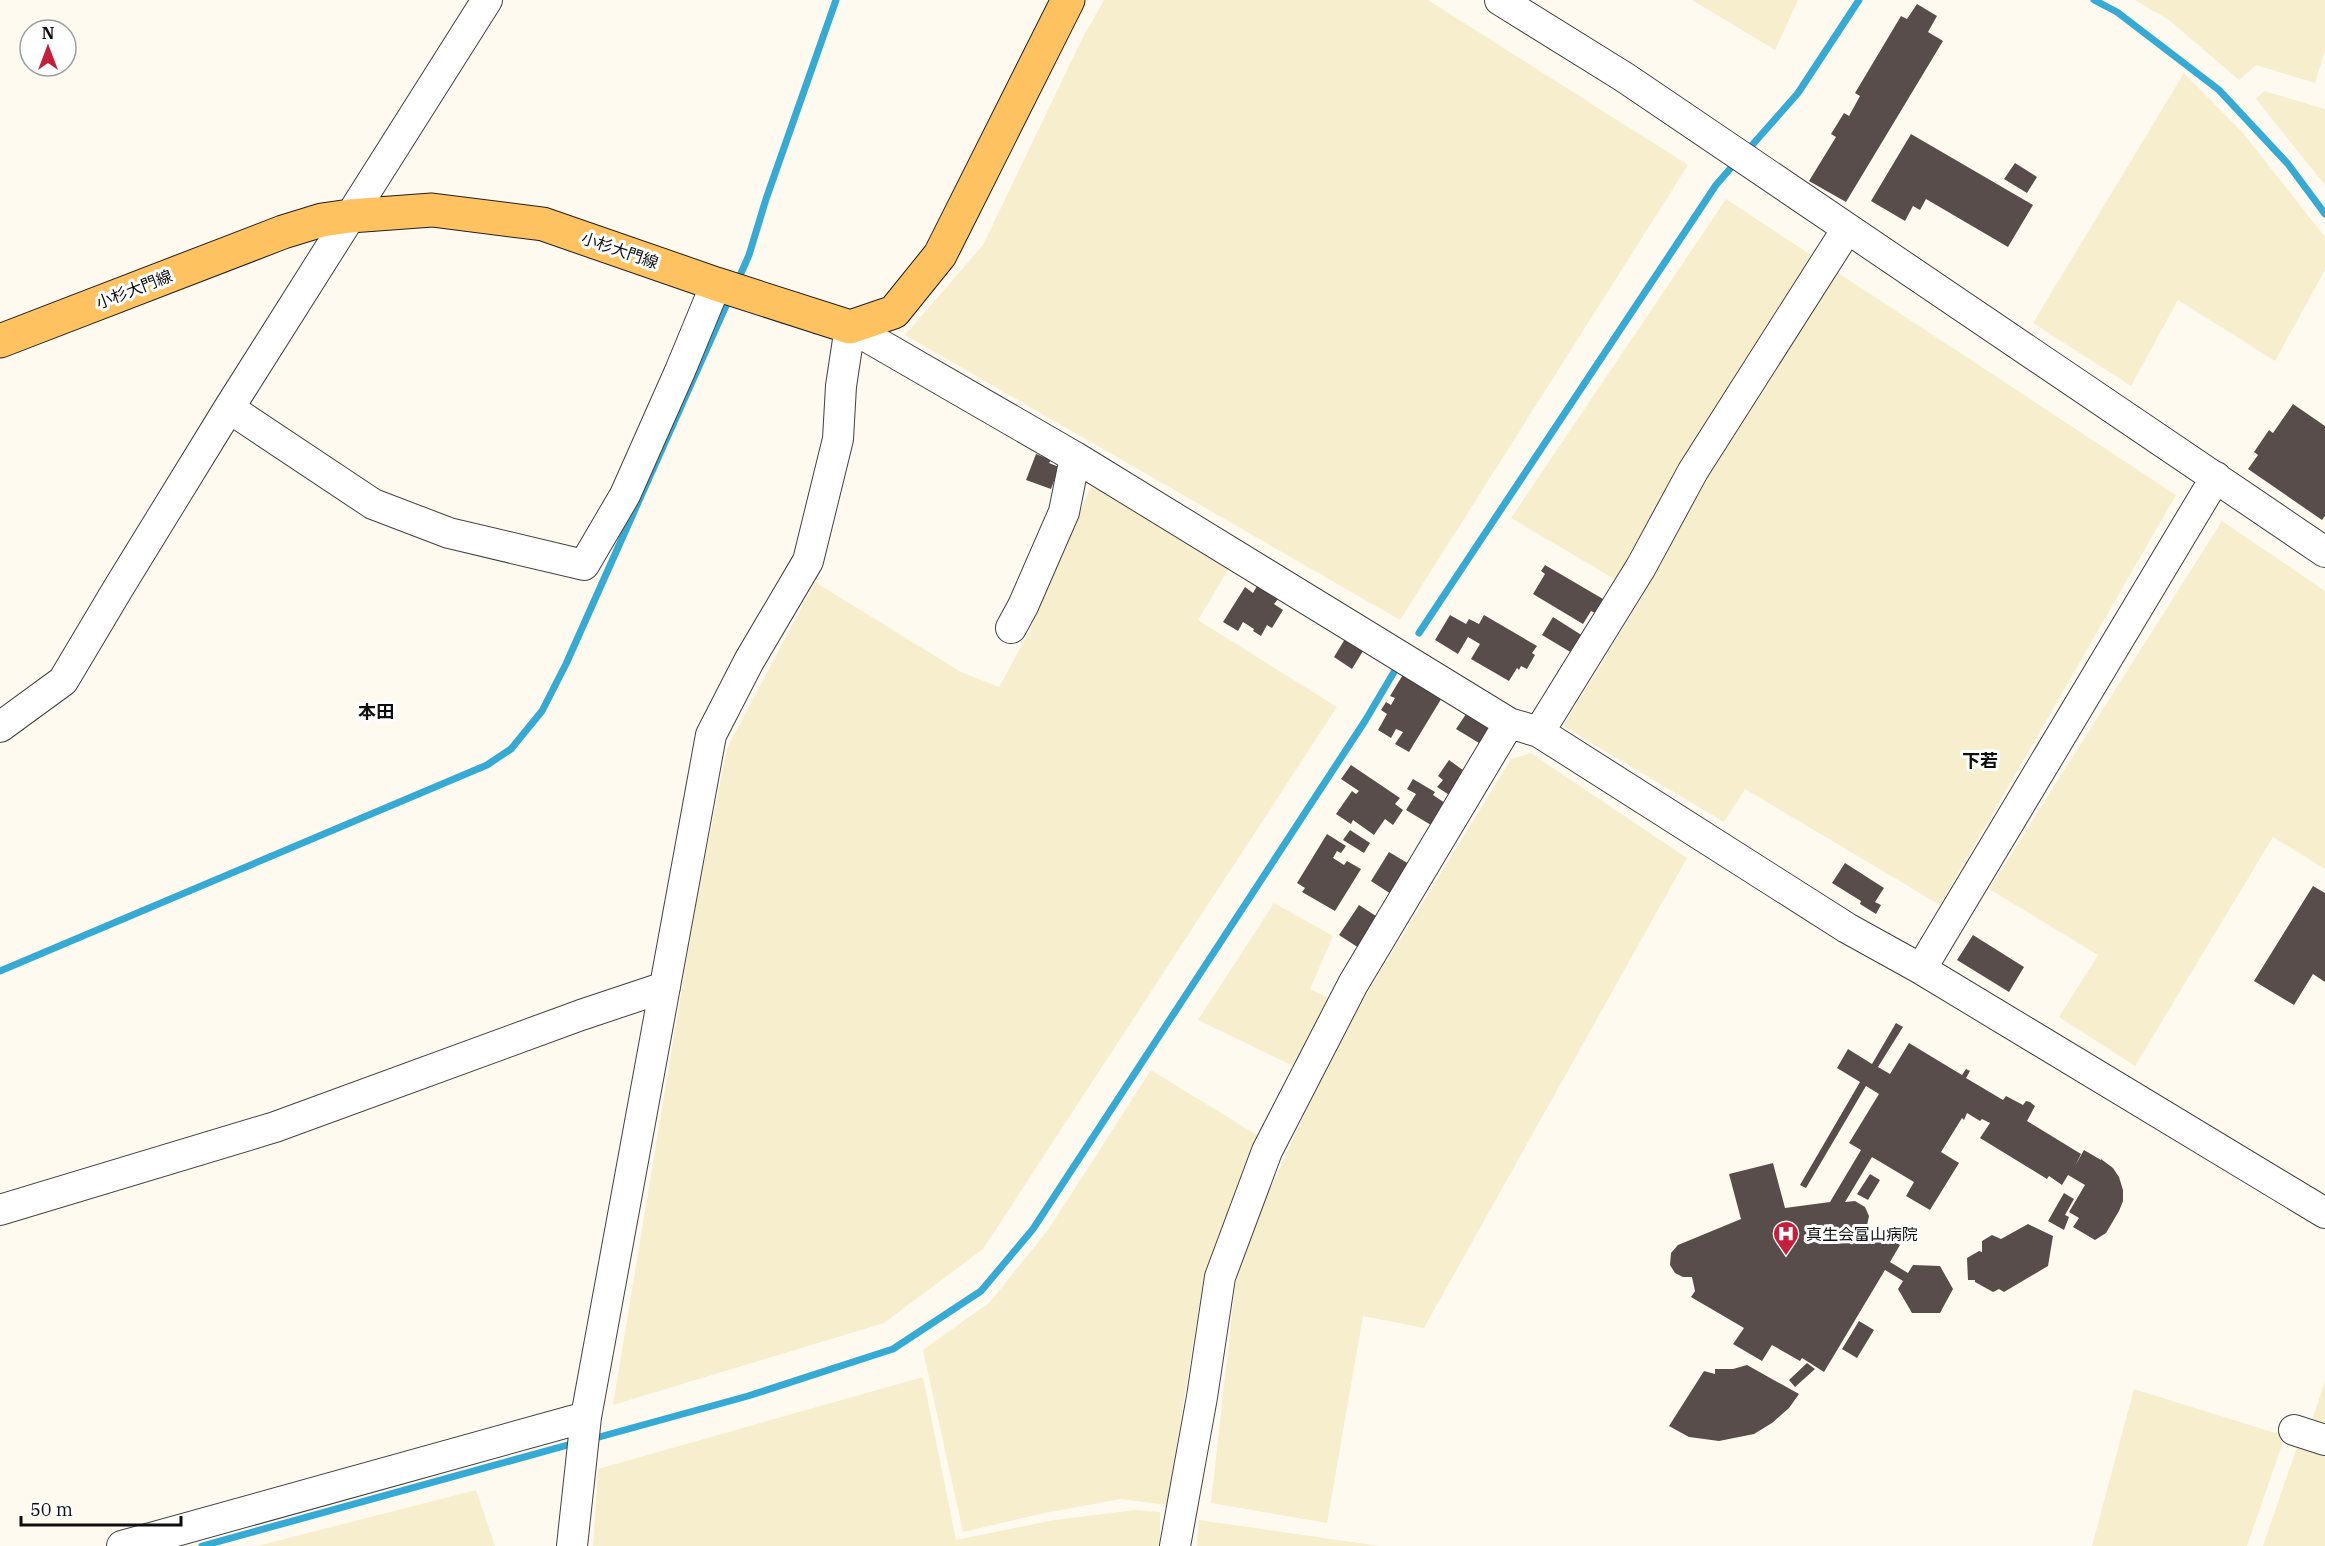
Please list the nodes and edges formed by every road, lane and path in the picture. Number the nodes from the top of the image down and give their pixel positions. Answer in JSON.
{"nodes":[{"id":1,"x":487,"y":0,"type":"edge"},
{"id":2,"x":1068,"y":0,"type":"edge"},
{"id":3,"x":1500,"y":0,"type":"edge"},
{"id":4,"x":350,"y":216,"type":"junction"},
{"id":5,"x":1847,"y":229,"type":"junction"},
{"id":6,"x":716,"y":284,"type":"junction"},
{"id":7,"x":850,"y":327,"type":"junction"},
{"id":8,"x":0,"y":341,"type":"edge"},
{"id":9,"x":229,"y":408,"type":"junction"},
{"id":10,"x":1075,"y":457,"type":"junction"},
{"id":11,"x":2216,"y":477,"type":"junction"},
{"id":12,"x":2325,"y":552,"type":"edge"},
{"id":13,"x":1011,"y":628,"type":"dead end"},
{"id":14,"x":1509,"y":723,"type":"junction"},
{"id":15,"x":0,"y":727,"type":"edge"},
{"id":16,"x":1539,"y":732,"type":"junction"},
{"id":17,"x":1921,"y":969,"type":"junction"},
{"id":18,"x":665,"y":987,"type":"junction"},
{"id":19,"x":0,"y":1210,"type":"edge"},
{"id":20,"x":2325,"y":1213,"type":"edge"},
{"id":21,"x":586,"y":1417,"type":"junction"},
{"id":22,"x":2294,"y":1430,"type":"dead end"},
{"id":23,"x":2325,"y":1440,"type":"edge"},
{"id":24,"x":122,"y":1546,"type":"edge"},
{"id":25,"x":572,"y":1546,"type":"edge"},
{"id":26,"x":1175,"y":1546,"type":"edge"}],
"edges":[{"from":1,"to":4,"type":"street"},
{"from":2,"to":7,"type":"main road"},
{"from":3,"to":5,"type":"street"},
{"from":4,"to":6,"type":"main road","name":"小杉大門線"},
{"from":4,"to":8,"type":"main road","name":"小杉大門線"},
{"from":4,"to":9,"type":"street"},
{"from":5,"to":11,"type":"street"},
{"from":5,"to":16,"type":"street"},
{"from":6,"to":7,"type":"main road","name":"小杉大門線"},
{"from":6,"to":9,"type":"street"},
{"from":7,"to":10,"type":"street"},
{"from":7,"to":18,"type":"street"},
{"from":9,"to":15,"type":"street"},
{"from":10,"to":13,"type":"street"},
{"from":10,"to":14,"type":"street"},
{"from":11,"to":12,"type":"street"},
{"from":11,"to":17,"type":"street"},
{"from":14,"to":16,"type":"street"},
{"from":14,"to":26,"type":"street"},
{"from":16,"to":17,"type":"street"},
{"from":17,"to":20,"type":"street"},
{"from":18,"to":19,"type":"street"},
{"from":18,"to":21,"type":"street"},
{"from":21,"to":24,"type":"street"},
{"from":21,"to":25,"type":"street"},
{"from":22,"to":23,"type":"street"}]}
